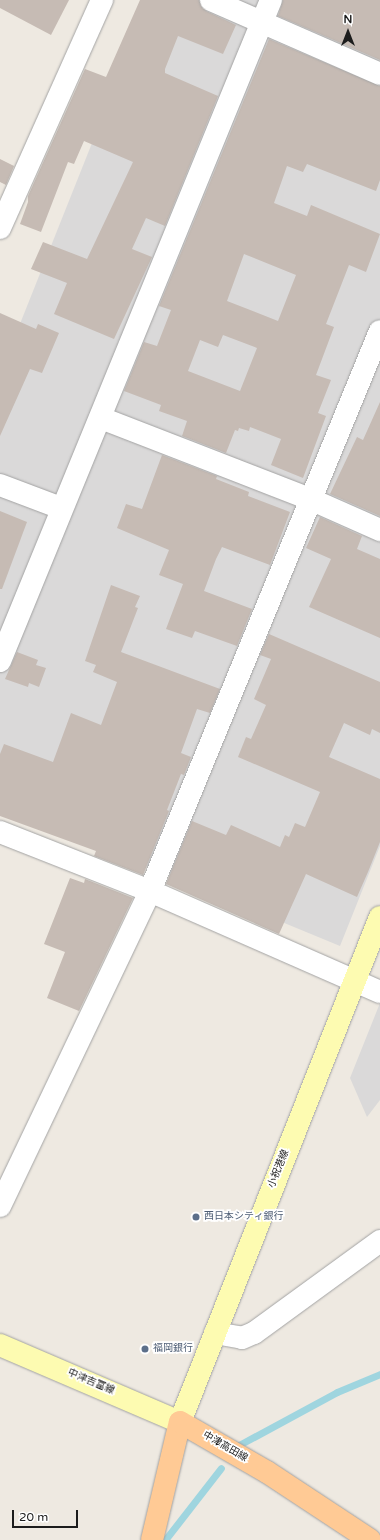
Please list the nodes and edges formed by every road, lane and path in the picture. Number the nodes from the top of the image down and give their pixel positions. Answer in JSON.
{"nodes":[{"id":1,"x":102,"y":0,"type":"edge"},
{"id":2,"x":211,"y":0,"type":"edge"},
{"id":3,"x":271,"y":0,"type":"edge"},
{"id":4,"x":262,"y":21,"type":"junction"},
{"id":5,"x":380,"y":74,"type":"edge"},
{"id":6,"x":0,"y":228,"type":"edge"},
{"id":7,"x":380,"y":331,"type":"edge"},
{"id":8,"x":101,"y":418,"type":"junction"},
{"id":9,"x":0,"y":485,"type":"edge"},
{"id":10,"x":310,"y":499,"type":"junction"},
{"id":11,"x":61,"y":508,"type":"junction"},
{"id":12,"x":380,"y":530,"type":"edge"},
{"id":13,"x":0,"y":661,"type":"edge"},
{"id":14,"x":0,"y":832,"type":"edge"},
{"id":15,"x":150,"y":891,"type":"junction"},
{"id":16,"x":380,"y":917,"type":"edge"},
{"id":17,"x":354,"y":981,"type":"junction"},
{"id":18,"x":380,"y":992,"type":"edge"},
{"id":19,"x":0,"y":1206,"type":"edge"},
{"id":20,"x":380,"y":1241,"type":"edge"},
{"id":21,"x":215,"y":1333,"type":"junction"},
{"id":22,"x":0,"y":1345,"type":"edge"},
{"id":23,"x":180,"y":1422,"type":"junction"},
{"id":24,"x":152,"y":1540,"type":"edge"},
{"id":25,"x":370,"y":1540,"type":"edge"}],
"edges":[{"from":1,"to":6,"type":"street"},
{"from":2,"to":4,"type":"street"},
{"from":3,"to":4,"type":"street"},
{"from":4,"to":5,"type":"street"},
{"from":4,"to":8,"type":"street"},
{"from":7,"to":10,"type":"street"},
{"from":8,"to":10,"type":"street"},
{"from":8,"to":11,"type":"street"},
{"from":9,"to":11,"type":"street"},
{"from":10,"to":12,"type":"street"},
{"from":10,"to":15,"type":"street"},
{"from":11,"to":13,"type":"street"},
{"from":14,"to":15,"type":"street"},
{"from":15,"to":17,"type":"street"},
{"from":15,"to":19,"type":"street"},
{"from":16,"to":17,"type":"main road","name":"小祝港線"},
{"from":17,"to":18,"type":"street"},
{"from":17,"to":21,"type":"main road","name":"小祝港線"},
{"from":20,"to":21,"type":"street"},
{"from":21,"to":23,"type":"main road","name":"小祝港線"},
{"from":22,"to":23,"type":"main road","name":"中津吉富線"},
{"from":23,"to":24,"type":"main road"},
{"from":23,"to":25,"type":"main road","name":"中津高田線"}]}
